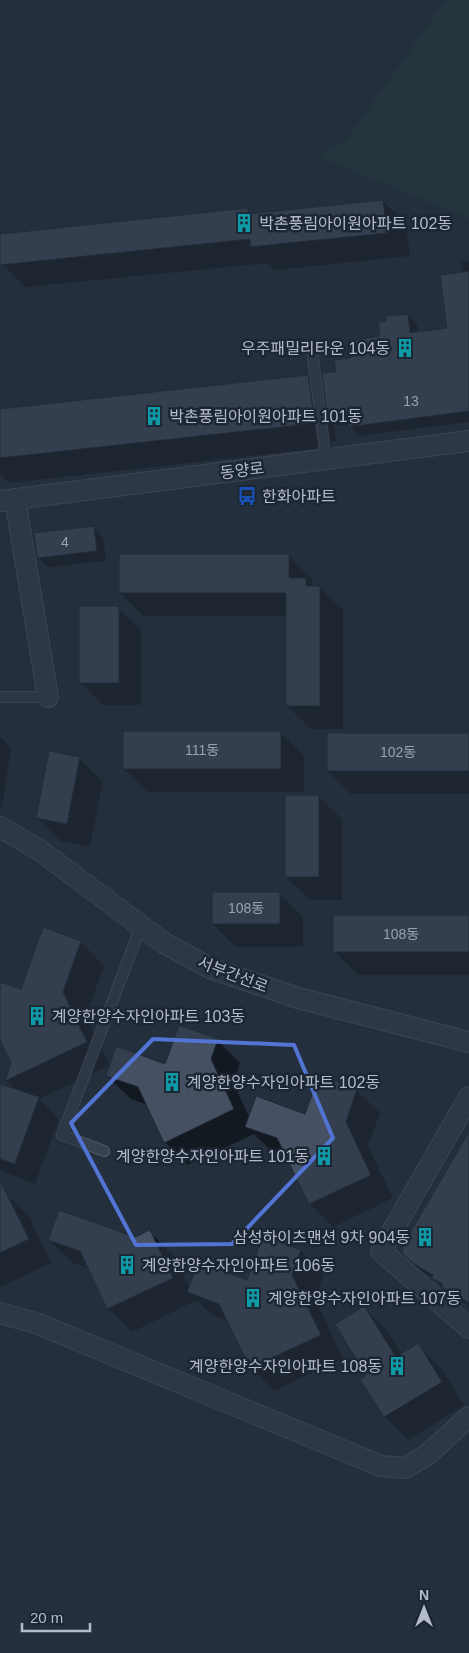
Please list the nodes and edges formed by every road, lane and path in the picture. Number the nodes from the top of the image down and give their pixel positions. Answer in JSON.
{"nodes":[{"id":1,"x":312,"y":351,"type":"dead end"},
{"id":2,"x":469,"y":441,"type":"edge"},
{"id":3,"x":326,"y":459,"type":"junction"},
{"id":4,"x":8,"y":500,"type":"edge"},
{"id":5,"x":0,"y":697,"type":"edge"},
{"id":6,"x":48,"y":698,"type":"joint"},
{"id":7,"x":0,"y":827,"type":"edge"},
{"id":8,"x":141,"y":926,"type":"junction"},
{"id":9,"x":469,"y":1042,"type":"edge"},
{"id":10,"x":469,"y":1097,"type":"edge"},
{"id":11,"x":104,"y":1150,"type":"dead end"},
{"id":12,"x":0,"y":1314,"type":"edge"},
{"id":13,"x":469,"y":1328,"type":"edge"},
{"id":14,"x":469,"y":1417,"type":"edge"}],
"edges":[{"from":1,"to":3,"type":"lane"},
{"from":2,"to":3,"type":"street","name":"동양로"},
{"from":3,"to":4,"type":"street","name":"동양로"},
{"from":4,"to":6,"type":"street","name":"동양로"},
{"from":5,"to":6,"type":"lane"},
{"from":7,"to":8,"type":"street","name":"서부간선로"},
{"from":8,"to":9,"type":"street","name":"서부간선로"},
{"from":8,"to":11,"type":"lane"},
{"from":10,"to":13,"type":"street"},
{"from":12,"to":14,"type":"street"}]}
